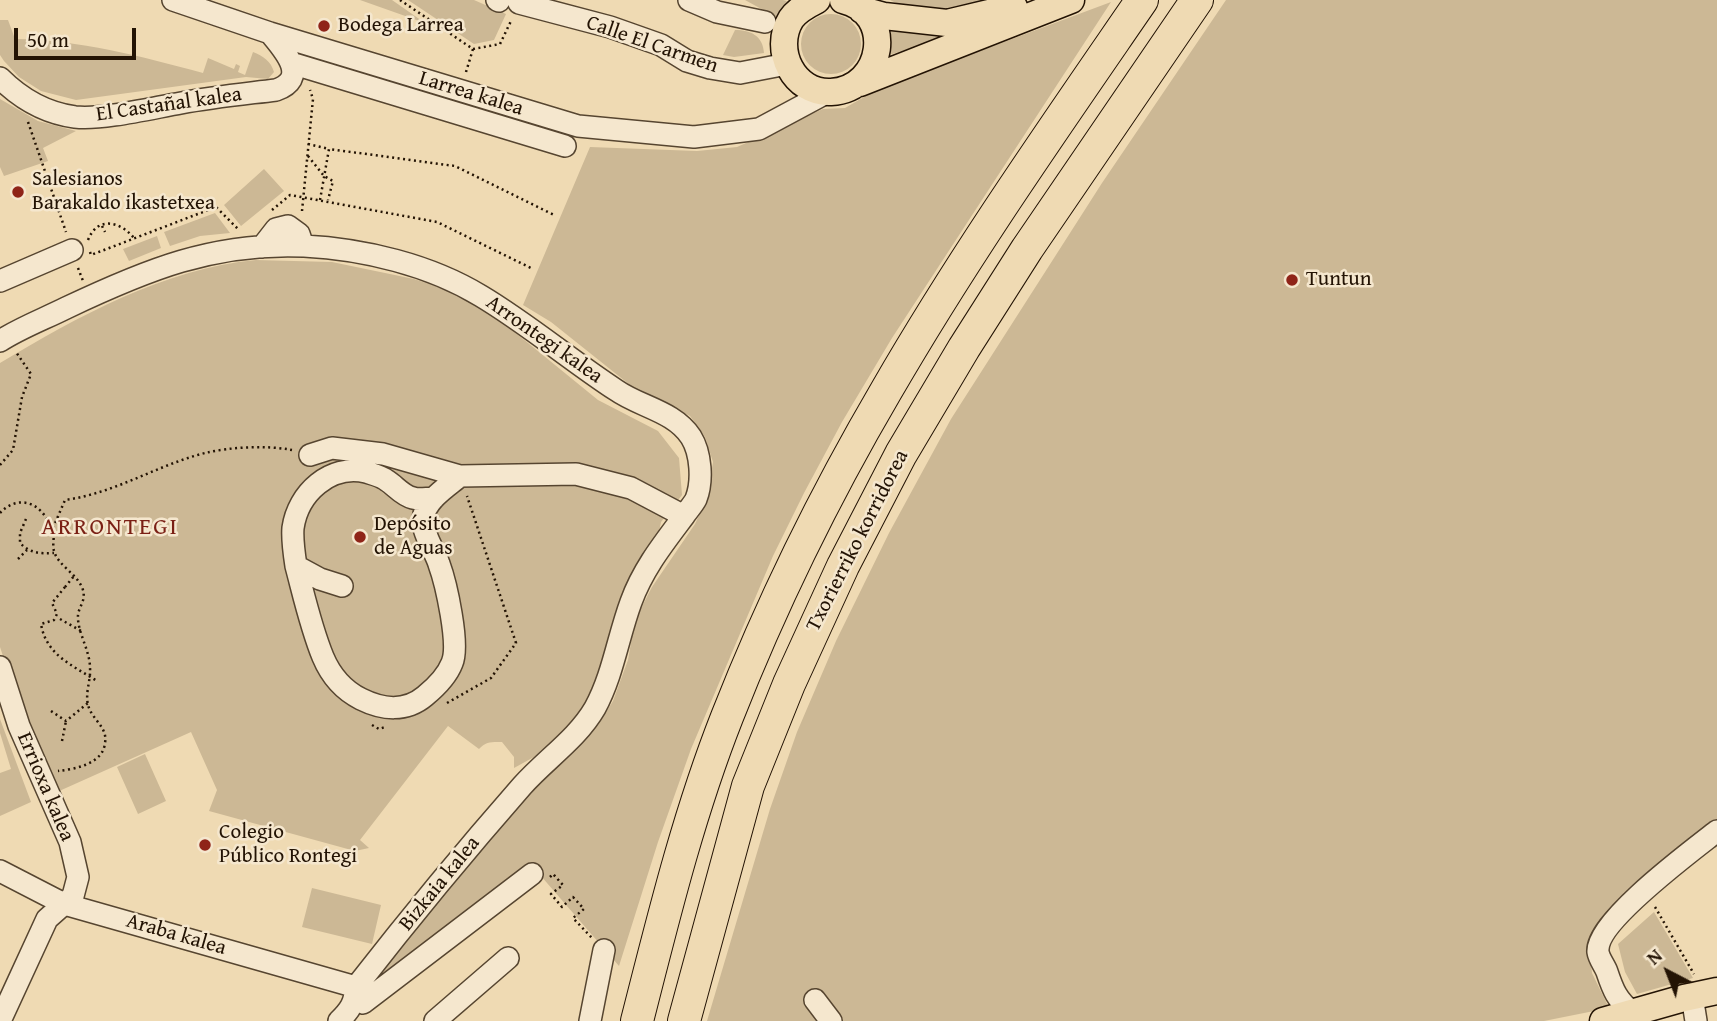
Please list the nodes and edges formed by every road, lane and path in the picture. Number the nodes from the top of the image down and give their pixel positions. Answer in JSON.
{"nodes":[{"id":1,"x":173,"y":0,"type":"edge"},
{"id":2,"x":401,"y":0,"type":"edge"},
{"id":3,"x":689,"y":0,"type":"edge"},
{"id":4,"x":726,"y":0,"type":"edge"},
{"id":5,"x":817,"y":0,"type":"edge"},
{"id":6,"x":1046,"y":0,"type":"edge"},
{"id":7,"x":1071,"y":0,"type":"edge"},
{"id":8,"x":1142,"y":0,"type":"edge"},
{"id":9,"x":1197,"y":0,"type":"edge"},
{"id":10,"x":505,"y":1,"type":"edge"},
{"id":11,"x":851,"y":3,"type":"edge"},
{"id":12,"x":765,"y":22,"type":"junction"},
{"id":13,"x":270,"y":33,"type":"junction"},
{"id":14,"x":473,"y":48,"type":"junction"},
{"id":15,"x":291,"y":63,"type":"junction"},
{"id":16,"x":790,"y":64,"type":"junction"},
{"id":17,"x":466,"y":73,"type":"dead end"},
{"id":18,"x":0,"y":78,"type":"edge"},
{"id":19,"x":858,"y":83,"type":"junction"},
{"id":20,"x":828,"y":92,"type":"junction"},
{"id":21,"x":18,"y":96,"type":"junction"},
{"id":22,"x":313,"y":99,"type":"dead end"},
{"id":23,"x":774,"y":120,"type":"junction"},
{"id":24,"x":308,"y":144,"type":"junction"},
{"id":25,"x":565,"y":146,"type":"dead end"},
{"id":26,"x":329,"y":149,"type":"junction"},
{"id":27,"x":308,"y":156,"type":"junction"},
{"id":28,"x":324,"y":176,"type":"junction"},
{"id":29,"x":304,"y":197,"type":"junction"},
{"id":30,"x":320,"y":200,"type":"junction"},
{"id":31,"x":328,"y":202,"type":"junction"},
{"id":32,"x":271,"y":210,"type":"dead end"},
{"id":33,"x":302,"y":211,"type":"dead end"},
{"id":34,"x":554,"y":215,"type":"dead end"},
{"id":35,"x":102,"y":226,"type":"junction"},
{"id":36,"x":106,"y":232,"type":"dead end"},
{"id":37,"x":134,"y":238,"type":"junction"},
{"id":38,"x":252,"y":242,"type":"junction"},
{"id":39,"x":83,"y":248,"type":"junction"},
{"id":40,"x":533,"y":269,"type":"dead end"},
{"id":41,"x":0,"y":281,"type":"edge"},
{"id":42,"x":89,"y":298,"type":"junction"},
{"id":43,"x":6,"y":344,"type":"edge"},
{"id":44,"x":310,"y":455,"type":"joint"},
{"id":45,"x":0,"y":464,"type":"edge"},
{"id":46,"x":460,"y":476,"type":"junction"},
{"id":47,"x":399,"y":491,"type":"junction"},
{"id":48,"x":434,"y":498,"type":"junction"},
{"id":49,"x":0,"y":513,"type":"edge"},
{"id":50,"x":684,"y":516,"type":"junction"},
{"id":51,"x":26,"y":519,"type":"dead end"},
{"id":52,"x":422,"y":522,"type":"junction"},
{"id":53,"x":53,"y":528,"type":"junction"},
{"id":54,"x":27,"y":550,"type":"junction"},
{"id":55,"x":54,"y":553,"type":"junction"},
{"id":56,"x":18,"y":559,"type":"dead end"},
{"id":57,"x":296,"y":566,"type":"junction"},
{"id":58,"x":74,"y":576,"type":"junction"},
{"id":59,"x":342,"y":586,"type":"dead end"},
{"id":60,"x":60,"y":620,"type":"dead end"},
{"id":61,"x":81,"y":631,"type":"junction"},
{"id":62,"x":0,"y":667,"type":"edge"},
{"id":63,"x":97,"y":681,"type":"dead end"},
{"id":64,"x":88,"y":703,"type":"junction"},
{"id":65,"x":446,"y":703,"type":"dead end"},
{"id":66,"x":51,"y":710,"type":"dead end"},
{"id":67,"x":66,"y":721,"type":"junction"},
{"id":68,"x":368,"y":722,"type":"dead end"},
{"id":69,"x":390,"y":726,"type":"dead end"},
{"id":70,"x":62,"y":741,"type":"dead end"},
{"id":71,"x":37,"y":767,"type":"junction"},
{"id":72,"x":526,"y":782,"type":"joint"},
{"id":73,"x":1717,"y":831,"type":"edge"},
{"id":74,"x":0,"y":871,"type":"edge"},
{"id":75,"x":532,"y":874,"type":"joint"},
{"id":76,"x":1644,"y":890,"type":"junction"},
{"id":77,"x":64,"y":904,"type":"junction"},
{"id":78,"x":604,"y":950,"type":"joint"},
{"id":79,"x":508,"y":958,"type":"dead end"},
{"id":80,"x":360,"y":995,"type":"junction"},
{"id":81,"x":815,"y":1000,"type":"dead end"},
{"id":82,"x":1704,"y":1003,"type":"edge"},
{"id":83,"x":1642,"y":1016,"type":"edge"},
{"id":84,"x":0,"y":1021,"type":"edge"},
{"id":85,"x":339,"y":1021,"type":"edge"},
{"id":86,"x":435,"y":1021,"type":"edge"},
{"id":87,"x":590,"y":1021,"type":"edge"},
{"id":88,"x":637,"y":1021,"type":"edge"},
{"id":89,"x":684,"y":1021,"type":"edge"},
{"id":90,"x":831,"y":1021,"type":"edge"},
{"id":91,"x":1603,"y":1021,"type":"edge"}],
"edges":[{"from":1,"to":13,"type":"street","name":"Larrea kalea"},
{"from":2,"to":14,"type":"path"},
{"from":3,"to":12,"type":"street"},
{"from":4,"to":12,"type":"street"},
{"from":5,"to":16,"type":"main road"},
{"from":6,"to":11,"type":"main road"},
{"from":7,"to":19,"type":"main road"},
{"from":8,"to":88,"type":"highway"},
{"from":9,"to":89,"type":"highway","name":"Txorierriko korridorea"},
{"from":10,"to":14,"type":"path"},
{"from":10,"to":16,"type":"street","name":"Calle El Carmen"},
{"from":11,"to":19,"type":"main road"},
{"from":12,"to":16,"type":"street"},
{"from":13,"to":15,"type":"street"},
{"from":13,"to":23,"type":"street","name":"Larrea kalea"},
{"from":14,"to":17,"type":"path"},
{"from":15,"to":21,"type":"street","name":"El Castañal kalea"},
{"from":15,"to":25,"type":"street"},
{"from":16,"to":20,"type":"main road"},
{"from":16,"to":23,"type":"street"},
{"from":18,"to":21,"type":"street","name":"El Castañal kalea"},
{"from":19,"to":20,"type":"main road"},
{"from":20,"to":23,"type":"street","name":"Larrea kalea"},
{"from":21,"to":39,"type":"path"},
{"from":22,"to":24,"type":"path"},
{"from":24,"to":26,"type":"path"},
{"from":24,"to":27,"type":"path"},
{"from":26,"to":28,"type":"path"},
{"from":26,"to":34,"type":"path"},
{"from":27,"to":28,"type":"path"},
{"from":27,"to":29,"type":"path"},
{"from":28,"to":30,"type":"path"},
{"from":28,"to":31,"type":"path"},
{"from":29,"to":30,"type":"path"},
{"from":29,"to":32,"type":"path"},
{"from":29,"to":33,"type":"path"},
{"from":30,"to":31,"type":"path"},
{"from":31,"to":40,"type":"path"},
{"from":35,"to":36,"type":"path"},
{"from":35,"to":37,"type":"path"},
{"from":35,"to":39,"type":"path"},
{"from":37,"to":38,"type":"path"},
{"from":37,"to":39,"type":"path"},
{"from":38,"to":42,"type":"street","name":"Arrontegi kalea"},
{"from":38,"to":50,"type":"street","name":"Arrontegi kalea"},
{"from":39,"to":41,"type":"street"},
{"from":39,"to":42,"type":"path"},
{"from":42,"to":43,"type":"street","name":"Arrontegi kalea"},
{"from":43,"to":45,"type":"path"},
{"from":44,"to":46,"type":"street"},
{"from":44,"to":53,"type":"path"},
{"from":46,"to":48,"type":"street"},
{"from":46,"to":50,"type":"street"},
{"from":46,"to":65,"type":"path"},
{"from":47,"to":48,"type":"street"},
{"from":47,"to":52,"type":"street"},
{"from":47,"to":57,"type":"street"},
{"from":48,"to":52,"type":"street"},
{"from":49,"to":53,"type":"path"},
{"from":50,"to":72,"type":"street","name":"Arrontegi kalea"},
{"from":51,"to":54,"type":"path"},
{"from":52,"to":57,"type":"street"},
{"from":53,"to":55,"type":"path"},
{"from":54,"to":55,"type":"path"},
{"from":54,"to":56,"type":"path"},
{"from":55,"to":58,"type":"path"},
{"from":57,"to":59,"type":"street"},
{"from":58,"to":61,"type":"path"},
{"from":58,"to":63,"type":"path","bridge":true},
{"from":60,"to":61,"type":"path"},
{"from":61,"to":64,"type":"path"},
{"from":62,"to":71,"type":"street","name":"Errioxa kalea"},
{"from":64,"to":67,"type":"path"},
{"from":64,"to":71,"type":"path"},
{"from":66,"to":67,"type":"path"},
{"from":67,"to":70,"type":"path"},
{"from":68,"to":69,"type":"path"},
{"from":71,"to":77,"type":"street","name":"Errioxa kalea"},
{"from":72,"to":80,"type":"street","name":"Bizkaia kalea"},
{"from":73,"to":76,"type":"street"},
{"from":74,"to":77,"type":"street","name":"Araba kalea"},
{"from":75,"to":78,"type":"path"},
{"from":75,"to":80,"type":"street","name":"Bizkaia kalea"},
{"from":76,"to":82,"type":"path"},
{"from":76,"to":83,"type":"street"},
{"from":77,"to":80,"type":"street","name":"Araba kalea"},
{"from":77,"to":84,"type":"street","name":"Errioxa kalea"},
{"from":78,"to":87,"type":"street"},
{"from":79,"to":86,"type":"street"},
{"from":80,"to":85,"type":"street"},
{"from":81,"to":90,"type":"street"},
{"from":82,"to":83,"type":"main road"},
{"from":83,"to":91,"type":"main road"}]}
